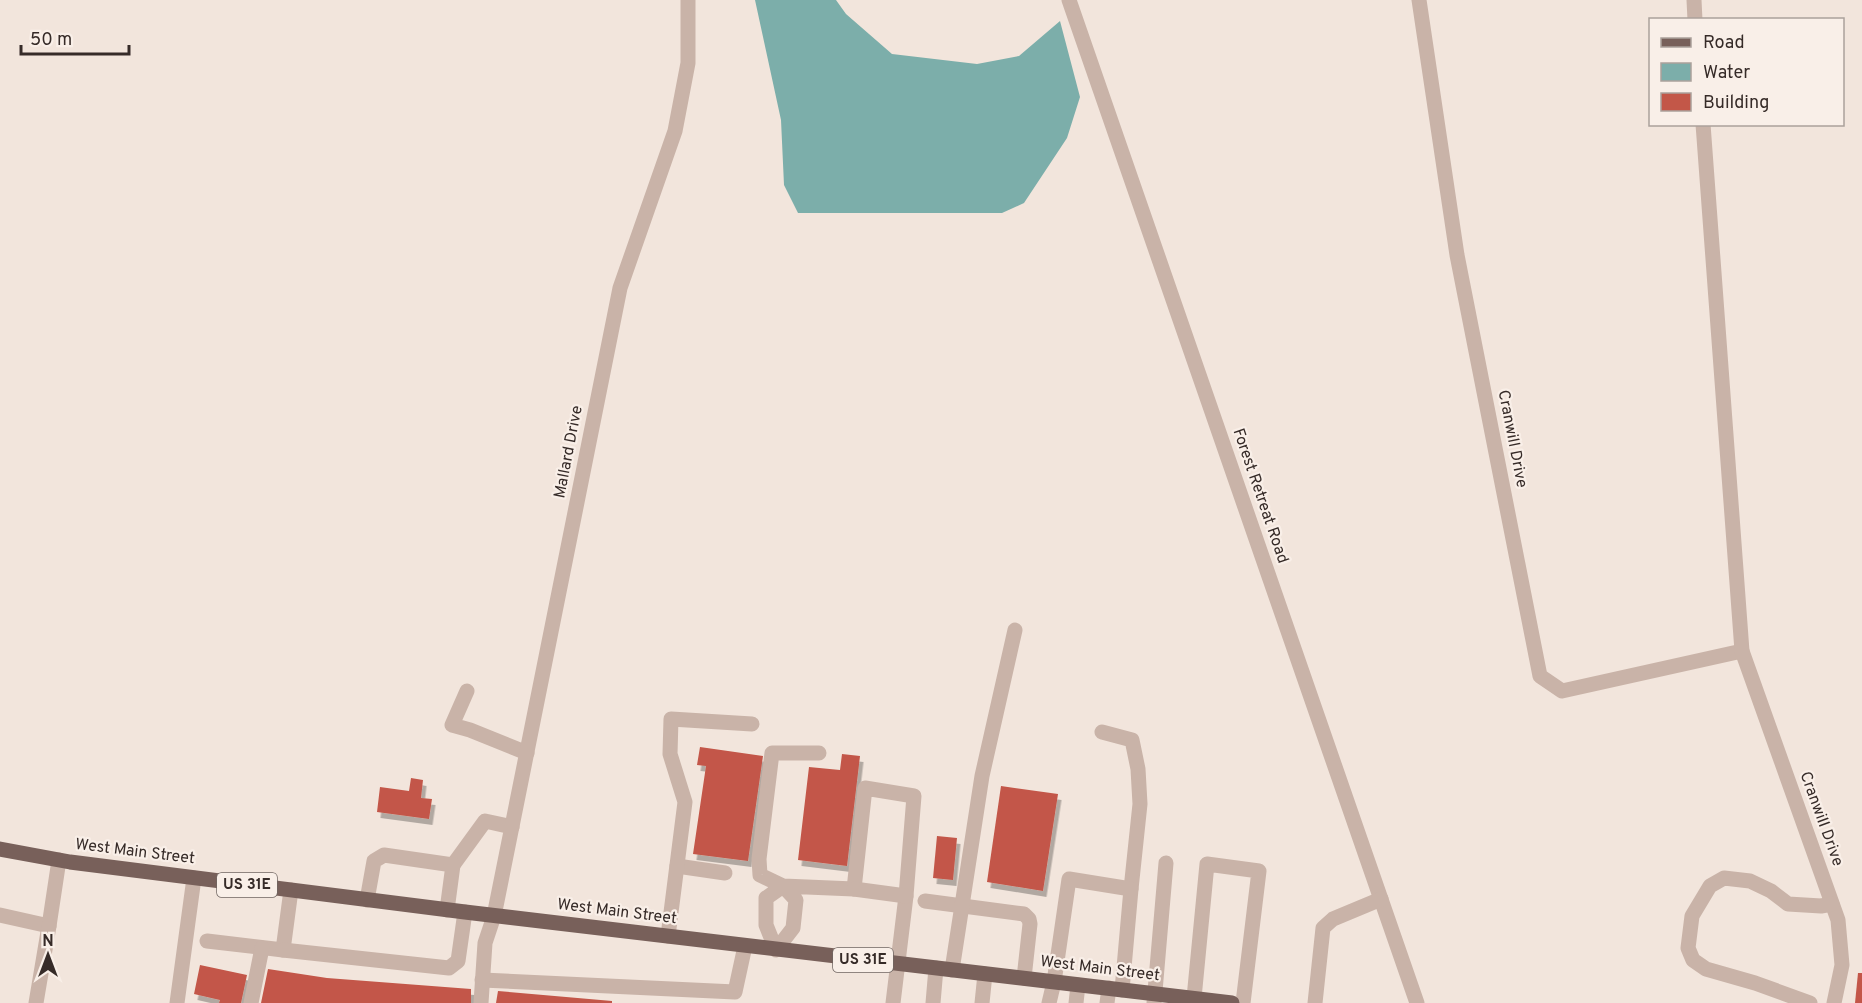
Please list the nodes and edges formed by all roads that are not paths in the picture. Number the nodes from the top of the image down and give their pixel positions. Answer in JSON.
{"nodes":[{"id":1,"x":688,"y":0,"type":"edge"},
{"id":2,"x":1069,"y":0,"type":"edge"},
{"id":3,"x":1419,"y":0,"type":"edge"},
{"id":4,"x":1694,"y":0,"type":"edge"},
{"id":5,"x":1695,"y":18,"type":"edge"},
{"id":6,"x":1703,"y":126,"type":"edge"},
{"id":7,"x":1015,"y":630,"type":"dead end"},
{"id":8,"x":1742,"y":651,"type":"junction"},
{"id":9,"x":467,"y":691,"type":"dead end"},
{"id":10,"x":752,"y":724,"type":"dead end"},
{"id":11,"x":1102,"y":732,"type":"dead end"},
{"id":12,"x":527,"y":753,"type":"junction"},
{"id":13,"x":819,"y":753,"type":"dead end"},
{"id":14,"x":512,"y":827,"type":"junction"},
{"id":15,"x":0,"y":849,"type":"edge"},
{"id":16,"x":59,"y":860,"type":"junction"},
{"id":17,"x":1166,"y":863,"type":"dead end"},
{"id":18,"x":453,"y":865,"type":"junction"},
{"id":19,"x":677,"y":867,"type":"junction"},
{"id":20,"x":725,"y":873,"type":"dead end"},
{"id":21,"x":194,"y":878,"type":"junction"},
{"id":22,"x":783,"y":886,"type":"junction"},
{"id":23,"x":854,"y":889,"type":"junction"},
{"id":24,"x":1131,"y":889,"type":"junction"},
{"id":25,"x":291,"y":890,"type":"junction"},
{"id":26,"x":906,"y":896,"type":"junction"},
{"id":27,"x":1381,"y":899,"type":"junction"},
{"id":28,"x":367,"y":900,"type":"junction"},
{"id":29,"x":925,"y":901,"type":"dead end"},
{"id":30,"x":1832,"y":904,"type":"junction"},
{"id":31,"x":961,"y":906,"type":"junction"},
{"id":32,"x":447,"y":910,"type":"junction"},
{"id":33,"x":465,"y":912,"type":"junction"},
{"id":34,"x":0,"y":915,"type":"edge"},
{"id":35,"x":494,"y":916,"type":"junction"},
{"id":36,"x":49,"y":926,"type":"junction"},
{"id":37,"x":668,"y":936,"type":"junction"},
{"id":38,"x":207,"y":941,"type":"dead end"},
{"id":39,"x":745,"y":946,"type":"junction"},
{"id":40,"x":262,"y":948,"type":"junction"},
{"id":41,"x":283,"y":950,"type":"junction"},
{"id":42,"x":776,"y":950,"type":"junction"},
{"id":43,"x":897,"y":963,"type":"junction"},
{"id":44,"x":936,"y":968,"type":"junction"},
{"id":45,"x":952,"y":970,"type":"junction"},
{"id":46,"x":985,"y":974,"type":"junction"},
{"id":47,"x":1024,"y":978,"type":"junction"},
{"id":48,"x":482,"y":980,"type":"junction"},
{"id":49,"x":1054,"y":982,"type":"junction"},
{"id":50,"x":1078,"y":985,"type":"junction"},
{"id":51,"x":1113,"y":994,"type":"edge"},
{"id":52,"x":1155,"y":998,"type":"edge"},
{"id":53,"x":1194,"y":998,"type":"junction"},
{"id":54,"x":36,"y":1003,"type":"edge"},
{"id":55,"x":177,"y":1003,"type":"edge"},
{"id":56,"x":251,"y":1003,"type":"edge"},
{"id":57,"x":481,"y":1003,"type":"edge"},
{"id":58,"x":893,"y":1003,"type":"edge"},
{"id":59,"x":933,"y":1003,"type":"edge"},
{"id":60,"x":982,"y":1003,"type":"edge"},
{"id":61,"x":1049,"y":1003,"type":"edge"},
{"id":62,"x":1076,"y":1003,"type":"edge"},
{"id":63,"x":1232,"y":1003,"type":"edge"},
{"id":64,"x":1244,"y":1003,"type":"edge"},
{"id":65,"x":1315,"y":1003,"type":"edge"},
{"id":66,"x":1417,"y":1003,"type":"edge"},
{"id":67,"x":1810,"y":1003,"type":"edge"},
{"id":68,"x":1834,"y":1003,"type":"edge"}],
"edges":[{"from":1,"to":12,"type":"street","name":"Mallard Drive"},
{"from":2,"to":27,"type":"street","name":"Forest Retreat Road"},
{"from":3,"to":8,"type":"street","name":"Cranwill Drive"},
{"from":4,"to":5,"type":"street"},
{"from":6,"to":8,"type":"street","name":"Cranwill Drive"},
{"from":7,"to":31,"type":"street"},
{"from":8,"to":30,"type":"street","name":"Cranwill Drive"},
{"from":9,"to":12,"type":"street"},
{"from":10,"to":19,"type":"street"},
{"from":11,"to":24,"type":"street"},
{"from":12,"to":14,"type":"street","name":"Mallard Drive"},
{"from":13,"to":22,"type":"street"},
{"from":14,"to":18,"type":"street"},
{"from":14,"to":35,"type":"street","name":"Mallard Drive"},
{"from":15,"to":16,"type":"main road","name":"West Main Street","number":"US 31E"},
{"from":16,"to":21,"type":"main road","name":"West Main Street","number":"US 31E"},
{"from":16,"to":36,"type":"street"},
{"from":17,"to":52,"type":"street"},
{"from":18,"to":28,"type":"street"},
{"from":18,"to":32,"type":"street"},
{"from":19,"to":20,"type":"street"},
{"from":19,"to":37,"type":"street"},
{"from":21,"to":25,"type":"main road","name":"West Main Street","number":"US 31E"},
{"from":21,"to":55,"type":"street"},
{"from":22,"to":23,"type":"street"},
{"from":22,"to":42,"type":"street"},
{"from":22,"to":42,"type":"street"},
{"from":23,"to":26,"type":"street"},
{"from":23,"to":26,"type":"street"},
{"from":24,"to":49,"type":"street"},
{"from":24,"to":51,"type":"street"},
{"from":25,"to":28,"type":"main road","name":"West Main Street","number":"US 31E"},
{"from":25,"to":41,"type":"street"},
{"from":26,"to":43,"type":"street"},
{"from":27,"to":65,"type":"street"},
{"from":27,"to":66,"type":"street","name":"Forest Retreat Road"},
{"from":28,"to":32,"type":"main road","name":"West Main Street","number":"US 31E"},
{"from":29,"to":31,"type":"street"},
{"from":30,"to":67,"type":"street"},
{"from":30,"to":68,"type":"street","name":"Cranwill Drive"},
{"from":31,"to":45,"type":"street"},
{"from":31,"to":47,"type":"street"},
{"from":32,"to":33,"type":"main road","name":"West Main Street","number":"US 31E"},
{"from":33,"to":35,"type":"main road","name":"West Main Street","number":"US 31E"},
{"from":33,"to":41,"type":"street"},
{"from":34,"to":36,"type":"street"},
{"from":35,"to":37,"type":"main road","name":"West Main Street","number":"US 31E"},
{"from":35,"to":48,"type":"street","name":"Mallard Drive"},
{"from":36,"to":54,"type":"street"},
{"from":37,"to":39,"type":"main road","name":"West Main Street","number":"US 31E"},
{"from":38,"to":40,"type":"street"},
{"from":39,"to":42,"type":"main road","name":"West Main Street","number":"US 31E"},
{"from":39,"to":48,"type":"street"},
{"from":40,"to":41,"type":"street"},
{"from":40,"to":56,"type":"street"},
{"from":42,"to":43,"type":"main road","name":"West Main Street","number":"US 31E"},
{"from":43,"to":44,"type":"main road","name":"West Main Street","number":"US 31E"},
{"from":43,"to":58,"type":"street"},
{"from":44,"to":45,"type":"main road","name":"West Main Street","number":"US 31E"},
{"from":44,"to":59,"type":"street"},
{"from":45,"to":46,"type":"main road","name":"West Main Street","number":"US 31E"},
{"from":46,"to":47,"type":"main road","name":"West Main Street","number":"US 31E"},
{"from":46,"to":60,"type":"street"},
{"from":47,"to":49,"type":"main road","name":"West Main Street","number":"US 31E"},
{"from":48,"to":57,"type":"street","name":"Mallard Drive"},
{"from":49,"to":50,"type":"main road","name":"West Main Street","number":"US 31E"},
{"from":49,"to":61,"type":"street"},
{"from":50,"to":51,"type":"main road","name":"West Main Street","number":"US 31E"},
{"from":50,"to":62,"type":"street"},
{"from":51,"to":52,"type":"main road","name":"West Main Street","number":"US 31E"},
{"from":52,"to":53,"type":"main road","name":"West Main Street","number":"US 31E"},
{"from":53,"to":63,"type":"main road","name":"West Main Street","number":"US 31E"},
{"from":53,"to":64,"type":"street"}]}
